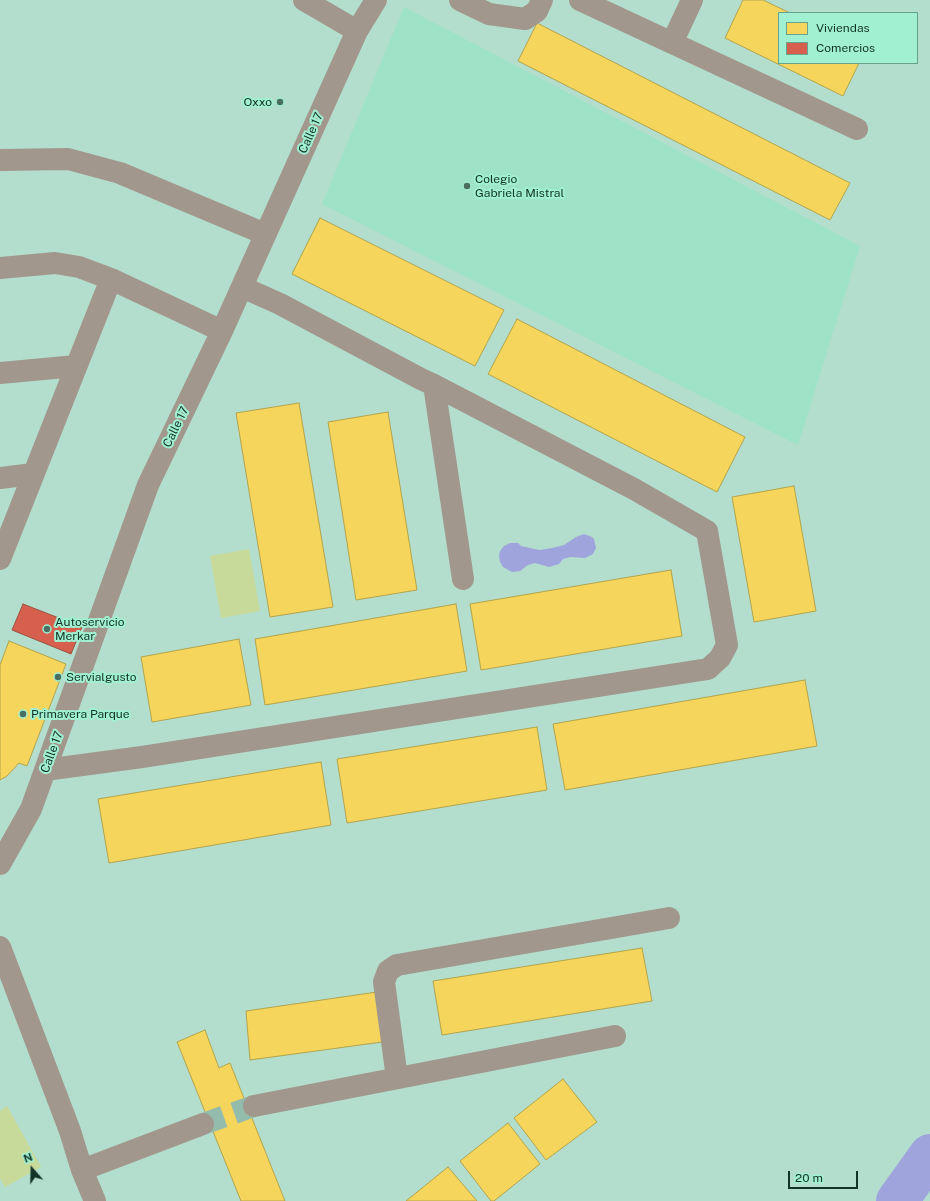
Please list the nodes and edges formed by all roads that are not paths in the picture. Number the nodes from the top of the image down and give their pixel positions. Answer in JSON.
{"nodes":[{"id":1,"x":304,"y":0,"type":"edge"},
{"id":2,"x":376,"y":0,"type":"edge"},
{"id":3,"x":460,"y":0,"type":"edge"},
{"id":4,"x":542,"y":0,"type":"edge"},
{"id":5,"x":580,"y":0,"type":"edge"},
{"id":6,"x":692,"y":0,"type":"edge"},
{"id":7,"x":357,"y":31,"type":"junction"},
{"id":8,"x":672,"y":43,"type":"junction"},
{"id":9,"x":857,"y":130,"type":"dead end"},
{"id":10,"x":0,"y":160,"type":"edge"},
{"id":11,"x":265,"y":234,"type":"junction"},
{"id":12,"x":0,"y":268,"type":"edge"},
{"id":13,"x":110,"y":279,"type":"junction"},
{"id":14,"x":242,"y":287,"type":"junction"},
{"id":15,"x":222,"y":331,"type":"junction"},
{"id":16,"x":76,"y":366,"type":"junction"},
{"id":17,"x":0,"y":373,"type":"edge"},
{"id":18,"x":434,"y":385,"type":"junction"},
{"id":19,"x":33,"y":474,"type":"junction"},
{"id":20,"x":0,"y":478,"type":"edge"},
{"id":21,"x":0,"y":559,"type":"edge"},
{"id":22,"x":463,"y":579,"type":"dead end"},
{"id":23,"x":45,"y":770,"type":"junction"},
{"id":24,"x":0,"y":864,"type":"edge"},
{"id":25,"x":669,"y":918,"type":"dead end"},
{"id":26,"x":0,"y":947,"type":"edge"},
{"id":27,"x":615,"y":1036,"type":"dead end"},
{"id":28,"x":397,"y":1078,"type":"junction"},
{"id":29,"x":254,"y":1106,"type":"tunnel mouth"},
{"id":30,"x":203,"y":1124,"type":"tunnel mouth"},
{"id":31,"x":82,"y":1170,"type":"junction"},
{"id":32,"x":95,"y":1201,"type":"edge"}],
"edges":[{"from":1,"to":7,"type":"street"},
{"from":2,"to":7,"type":"street","name":"Calle 17"},
{"from":3,"to":4,"type":"street"},
{"from":5,"to":8,"type":"street"},
{"from":6,"to":8,"type":"street"},
{"from":7,"to":11,"type":"street","name":"Calle 17"},
{"from":8,"to":9,"type":"street"},
{"from":10,"to":11,"type":"street"},
{"from":11,"to":14,"type":"street","name":"Calle 17"},
{"from":12,"to":13,"type":"street"},
{"from":13,"to":15,"type":"street"},
{"from":13,"to":16,"type":"street"},
{"from":14,"to":15,"type":"street","name":"Calle 17"},
{"from":14,"to":18,"type":"street"},
{"from":15,"to":23,"type":"street","name":"Calle 17"},
{"from":16,"to":17,"type":"street"},
{"from":16,"to":19,"type":"street"},
{"from":18,"to":22,"type":"street"},
{"from":18,"to":23,"type":"street"},
{"from":19,"to":20,"type":"street"},
{"from":19,"to":21,"type":"street"},
{"from":23,"to":24,"type":"street","name":"Calle 17"},
{"from":25,"to":28,"type":"street"},
{"from":26,"to":31,"type":"street"},
{"from":27,"to":28,"type":"street"},
{"from":28,"to":29,"type":"street"},
{"from":30,"to":31,"type":"street"},
{"from":31,"to":32,"type":"street"}]}
